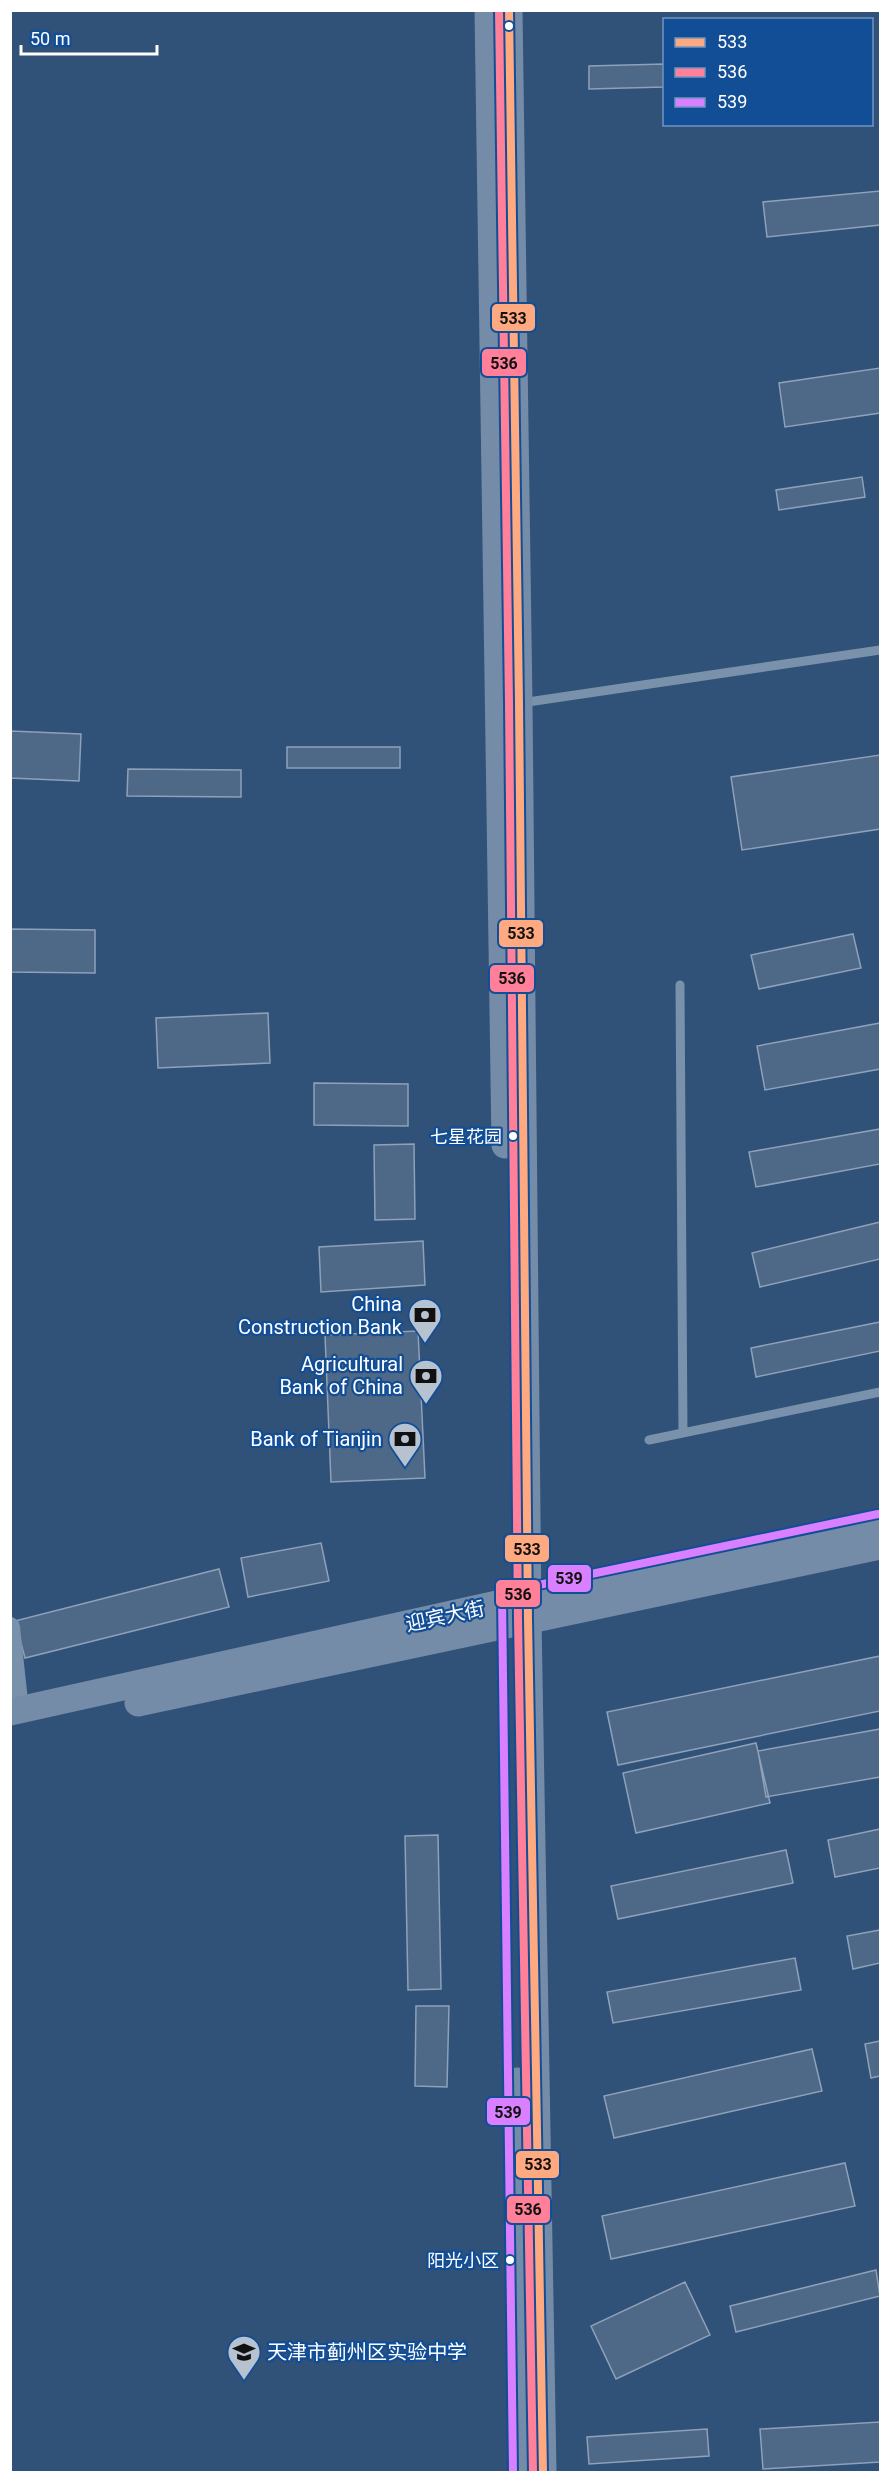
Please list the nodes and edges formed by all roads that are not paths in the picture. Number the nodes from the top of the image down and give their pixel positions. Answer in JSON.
{"nodes":[{"id":1,"x":488,"y":10,"type":"edge"},
{"id":2,"x":509,"y":10,"type":"edge"},
{"id":3,"x":880,"y":650,"type":"edge"},
{"id":4,"x":509,"y":704,"type":"junction"},
{"id":5,"x":680,"y":985,"type":"dead end"},
{"id":6,"x":880,"y":1392,"type":"edge"},
{"id":7,"x":683,"y":1433,"type":"junction"},
{"id":8,"x":649,"y":1440,"type":"dead end"},
{"id":9,"x":880,"y":1524,"type":"edge"},
{"id":10,"x":880,"y":1546,"type":"edge"},
{"id":11,"x":520,"y":1610,"type":"junction"},
{"id":12,"x":10,"y":1627,"type":"edge"},
{"id":13,"x":13,"y":1718,"type":"edge"},
{"id":14,"x":523,"y":2472,"type":"edge"},
{"id":15,"x":543,"y":2472,"type":"edge"}],
"edges":[{"from":1,"to":4,"type":"street"},
{"from":2,"to":4,"type":"street"},
{"from":3,"to":4,"type":"lane"},
{"from":4,"to":11,"type":"street"},
{"from":5,"to":7,"type":"lane"},
{"from":6,"to":7,"type":"lane"},
{"from":7,"to":8,"type":"lane"},
{"from":9,"to":11,"type":"street","name":"迎宾大街"},
{"from":10,"to":11,"type":"street","name":"迎宾大街"},
{"from":11,"to":13,"type":"street","name":"迎宾大街"},
{"from":11,"to":14,"type":"street"},
{"from":11,"to":15,"type":"street"},
{"from":12,"to":13,"type":"street"}]}
